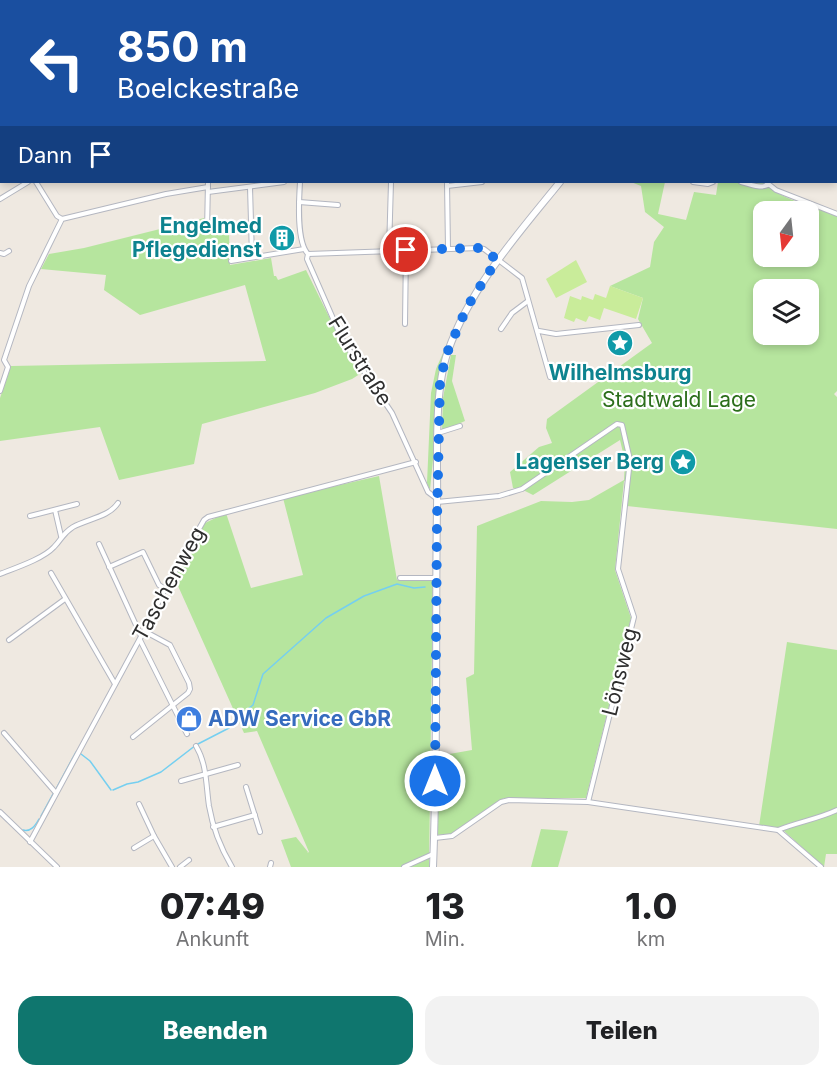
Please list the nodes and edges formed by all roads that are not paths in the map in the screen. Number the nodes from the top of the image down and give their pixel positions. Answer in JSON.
{"nodes":[{"id":1,"x":26,"y":183,"type":"edge"},
{"id":2,"x":39,"y":183,"type":"edge"},
{"id":3,"x":277,"y":183,"type":"edge"},
{"id":4,"x":300,"y":183,"type":"edge"},
{"id":5,"x":391,"y":183,"type":"edge"},
{"id":6,"x":464,"y":183,"type":"edge"},
{"id":7,"x":559,"y":183,"type":"edge"},
{"id":8,"x":744,"y":183,"type":"edge"},
{"id":9,"x":767,"y":183,"type":"edge"},
{"id":10,"x":447,"y":184,"type":"edge"},
{"id":11,"x":208,"y":187,"type":"edge"},
{"id":12,"x":250,"y":187,"type":"junction"},
{"id":13,"x":0,"y":199,"type":"edge"},
{"id":14,"x":299,"y":202,"type":"junction"},
{"id":15,"x":338,"y":205,"type":"dead end"},
{"id":16,"x":837,"y":214,"type":"edge"},
{"id":17,"x":64,"y":218,"type":"junction"},
{"id":18,"x":207,"y":231,"type":"dead end"},
{"id":19,"x":304,"y":249,"type":"junction"},
{"id":20,"x":448,"y":249,"type":"junction"},
{"id":21,"x":406,"y":250,"type":"junction"},
{"id":22,"x":9,"y":251,"type":"dead end"},
{"id":23,"x":389,"y":251,"type":"junction"},
{"id":24,"x":0,"y":253,"type":"edge"},
{"id":25,"x":308,"y":254,"type":"junction"},
{"id":26,"x":252,"y":257,"type":"junction"},
{"id":27,"x":497,"y":260,"type":"junction"},
{"id":28,"x":231,"y":261,"type":"dead end"},
{"id":29,"x":528,"y":301,"type":"junction"},
{"id":30,"x":405,"y":324,"type":"dead end"},
{"id":31,"x":639,"y":325,"type":"dead end"},
{"id":32,"x":501,"y":328,"type":"dead end"},
{"id":33,"x":538,"y":331,"type":"junction"},
{"id":34,"x":2,"y":359,"type":"edge"},
{"id":35,"x":550,"y":377,"type":"dead end"},
{"id":36,"x":0,"y":391,"type":"edge"},
{"id":37,"x":459,"y":426,"type":"dead end"},
{"id":38,"x":438,"y":433,"type":"junction"},
{"id":39,"x":416,"y":462,"type":"junction"},
{"id":40,"x":437,"y":500,"type":"junction"},
{"id":41,"x":118,"y":503,"type":"dead end"},
{"id":42,"x":77,"y":504,"type":"dead end"},
{"id":43,"x":55,"y":510,"type":"junction"},
{"id":44,"x":30,"y":516,"type":"dead end"},
{"id":45,"x":61,"y":536,"type":"junction"},
{"id":46,"x":99,"y":544,"type":"dead end"},
{"id":47,"x":109,"y":567,"type":"junction"},
{"id":48,"x":51,"y":573,"type":"dead end"},
{"id":49,"x":0,"y":574,"type":"edge"},
{"id":50,"x":436,"y":576,"type":"junction"},
{"id":51,"x":400,"y":578,"type":"dead end"},
{"id":52,"x":165,"y":589,"type":"junction"},
{"id":53,"x":65,"y":599,"type":"junction"},
{"id":54,"x":144,"y":631,"type":"junction"},
{"id":55,"x":140,"y":638,"type":"junction"},
{"id":56,"x":9,"y":640,"type":"dead end"},
{"id":57,"x":115,"y":684,"type":"junction"},
{"id":58,"x":173,"y":705,"type":"junction"},
{"id":59,"x":4,"y":733,"type":"dead end"},
{"id":60,"x":187,"y":734,"type":"dead end"},
{"id":61,"x":133,"y":737,"type":"dead end"},
{"id":62,"x":196,"y":746,"type":"dead end"},
{"id":63,"x":238,"y":765,"type":"dead end"},
{"id":64,"x":206,"y":773,"type":"junction"},
{"id":65,"x":181,"y":781,"type":"dead end"},
{"id":66,"x":246,"y":787,"type":"dead end"},
{"id":67,"x":56,"y":793,"type":"junction"},
{"id":68,"x":588,"y":802,"type":"junction"},
{"id":69,"x":139,"y":804,"type":"dead end"},
{"id":70,"x":837,"y":810,"type":"edge"},
{"id":71,"x":0,"y":812,"type":"edge"},
{"id":72,"x":255,"y":815,"type":"junction"},
{"id":73,"x":213,"y":827,"type":"junction"},
{"id":74,"x":778,"y":830,"type":"junction"},
{"id":75,"x":260,"y":832,"type":"dead end"},
{"id":76,"x":154,"y":836,"type":"junction"},
{"id":77,"x":434,"y":838,"type":"junction"},
{"id":78,"x":30,"y":842,"type":"junction"},
{"id":79,"x":134,"y":848,"type":"dead end"},
{"id":80,"x":434,"y":854,"type":"junction"},
{"id":81,"x":189,"y":860,"type":"dead end"},
{"id":82,"x":57,"y":867,"type":"edge"},
{"id":83,"x":172,"y":867,"type":"edge"},
{"id":84,"x":180,"y":867,"type":"edge"},
{"id":85,"x":232,"y":867,"type":"edge"},
{"id":86,"x":404,"y":867,"type":"edge"},
{"id":87,"x":434,"y":867,"type":"edge"},
{"id":88,"x":820,"y":867,"type":"edge"}],
"edges":[{"from":1,"to":13,"type":"street"},
{"from":2,"to":17,"type":"street"},
{"from":3,"to":12,"type":"street"},
{"from":4,"to":14,"type":"street"},
{"from":5,"to":23,"type":"street"},
{"from":6,"to":10,"type":"street"},
{"from":7,"to":27,"type":"street"},
{"from":8,"to":9,"type":"street"},
{"from":9,"to":16,"type":"street"},
{"from":10,"to":20,"type":"street"},
{"from":11,"to":12,"type":"street"},
{"from":11,"to":17,"type":"street"},
{"from":11,"to":18,"type":"street"},
{"from":12,"to":26,"type":"street"},
{"from":14,"to":15,"type":"street"},
{"from":14,"to":19,"type":"street"},
{"from":17,"to":34,"type":"street"},
{"from":19,"to":25,"type":"street","name":"Flurstraße"},
{"from":19,"to":26,"type":"street"},
{"from":20,"to":21,"type":"street"},
{"from":20,"to":27,"type":"street"},
{"from":21,"to":23,"type":"street"},
{"from":21,"to":30,"type":"street"},
{"from":22,"to":24,"type":"street"},
{"from":23,"to":25,"type":"street"},
{"from":25,"to":39,"type":"street","name":"Flurstraße"},
{"from":26,"to":28,"type":"street"},
{"from":27,"to":29,"type":"street"},
{"from":27,"to":38,"type":"street"},
{"from":29,"to":32,"type":"street"},
{"from":29,"to":33,"type":"street"},
{"from":31,"to":33,"type":"street"},
{"from":33,"to":35,"type":"street"},
{"from":34,"to":36,"type":"street"},
{"from":37,"to":38,"type":"street"},
{"from":38,"to":40,"type":"street"},
{"from":39,"to":40,"type":"street","name":"Flurstraße"},
{"from":39,"to":52,"type":"street","name":"Taschenweg"},
{"from":40,"to":50,"type":"street"},
{"from":40,"to":68,"type":"street","name":"Lönsweg"},
{"from":41,"to":45,"type":"street"},
{"from":42,"to":43,"type":"street"},
{"from":43,"to":44,"type":"street"},
{"from":43,"to":45,"type":"street"},
{"from":45,"to":49,"type":"street"},
{"from":46,"to":47,"type":"street"},
{"from":47,"to":52,"type":"street"},
{"from":47,"to":55,"type":"street"},
{"from":48,"to":53,"type":"street"},
{"from":50,"to":51,"type":"street"},
{"from":50,"to":77,"type":"street"},
{"from":52,"to":54,"type":"street","name":"Taschenweg"},
{"from":53,"to":56,"type":"street"},
{"from":53,"to":57,"type":"street"},
{"from":54,"to":55,"type":"street","name":"Taschenweg"},
{"from":54,"to":58,"type":"street"},
{"from":55,"to":57,"type":"street","name":"Taschenweg"},
{"from":55,"to":58,"type":"street"},
{"from":57,"to":67,"type":"street","name":"Taschenweg"},
{"from":58,"to":60,"type":"street"},
{"from":58,"to":61,"type":"street"},
{"from":59,"to":67,"type":"street"},
{"from":62,"to":64,"type":"street"},
{"from":63,"to":64,"type":"street"},
{"from":64,"to":65,"type":"street"},
{"from":64,"to":73,"type":"street"},
{"from":66,"to":72,"type":"street"},
{"from":67,"to":78,"type":"street","name":"Taschenweg"},
{"from":68,"to":74,"type":"street"},
{"from":68,"to":77,"type":"street"},
{"from":69,"to":76,"type":"street"},
{"from":70,"to":74,"type":"street"},
{"from":71,"to":78,"type":"street"},
{"from":72,"to":73,"type":"street"},
{"from":72,"to":75,"type":"street"},
{"from":73,"to":85,"type":"street"},
{"from":74,"to":88,"type":"street"},
{"from":76,"to":79,"type":"street"},
{"from":76,"to":83,"type":"street"},
{"from":77,"to":80,"type":"street"},
{"from":78,"to":82,"type":"street"},
{"from":80,"to":86,"type":"street"},
{"from":80,"to":87,"type":"street"},
{"from":81,"to":84,"type":"street"}]}
